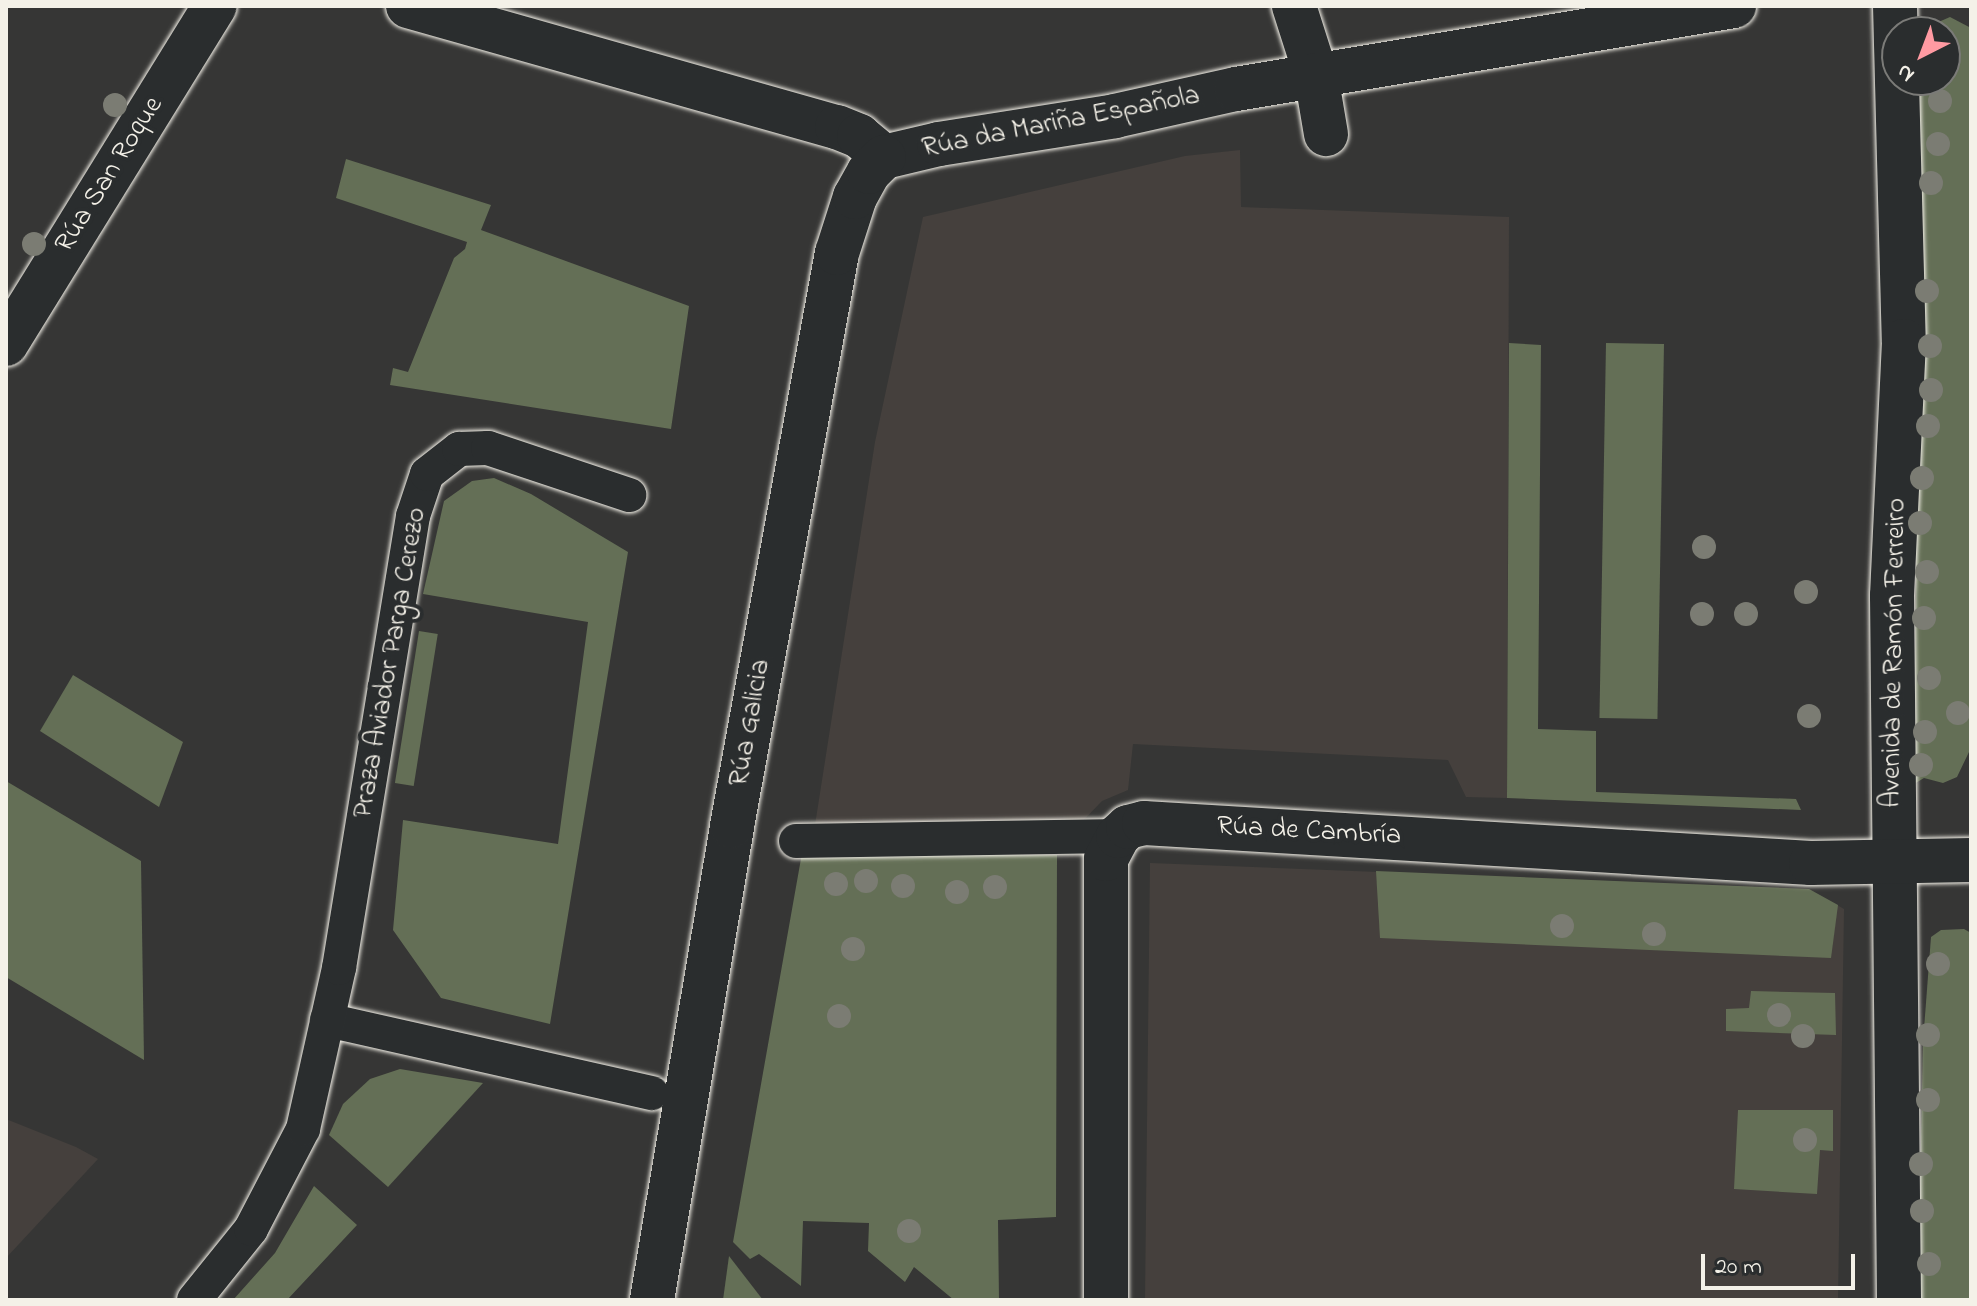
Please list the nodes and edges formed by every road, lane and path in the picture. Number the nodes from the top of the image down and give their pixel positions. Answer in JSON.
{"nodes":[{"id":1,"x":215,"y":6,"type":"edge"},
{"id":2,"x":408,"y":6,"type":"edge"},
{"id":3,"x":1294,"y":6,"type":"edge"},
{"id":4,"x":1734,"y":6,"type":"edge"},
{"id":5,"x":1895,"y":6,"type":"edge"},
{"id":6,"x":1316,"y":75,"type":"junction"},
{"id":7,"x":1326,"y":134,"type":"dead end"},
{"id":8,"x":884,"y":157,"type":"junction"},
{"id":9,"x":6,"y":344,"type":"edge"},
{"id":10,"x":629,"y":495,"type":"dead end"},
{"id":11,"x":1118,"y":836,"type":"junction"},
{"id":12,"x":796,"y":841,"type":"dead end"},
{"id":13,"x":1971,"y":860,"type":"edge"},
{"id":14,"x":1893,"y":861,"type":"junction"},
{"id":15,"x":327,"y":1020,"type":"junction"},
{"id":16,"x":652,"y":1093,"type":"dead end"},
{"id":17,"x":194,"y":1300,"type":"edge"},
{"id":18,"x":652,"y":1300,"type":"edge"},
{"id":19,"x":1106,"y":1300,"type":"edge"},
{"id":20,"x":1899,"y":1300,"type":"edge"}],
"edges":[{"from":1,"to":9,"type":"street","name":"Rúa San Roque"},
{"from":2,"to":8,"type":"street","name":"Rúa da Mariña Española"},
{"from":3,"to":6,"type":"street"},
{"from":4,"to":6,"type":"street","name":"Rúa da Mariña Española"},
{"from":5,"to":14,"type":"street","name":"Avenida de Ramón Ferreiro"},
{"from":6,"to":7,"type":"street"},
{"from":6,"to":8,"type":"street","name":"Rúa da Mariña Española"},
{"from":8,"to":18,"type":"street","name":"Rúa Galicia"},
{"from":10,"to":15,"type":"street","name":"Praza Aviador Parga Cerezo"},
{"from":11,"to":12,"type":"street"},
{"from":11,"to":14,"type":"street","name":"Rúa de Cambría"},
{"from":11,"to":19,"type":"street"},
{"from":13,"to":14,"type":"street","name":"Rúa de Cambría"},
{"from":14,"to":20,"type":"street","name":"Avenida de Ramón Ferreiro"},
{"from":15,"to":16,"type":"street"},
{"from":15,"to":17,"type":"street","name":"Praza Aviador Parga Cerezo"}]}
